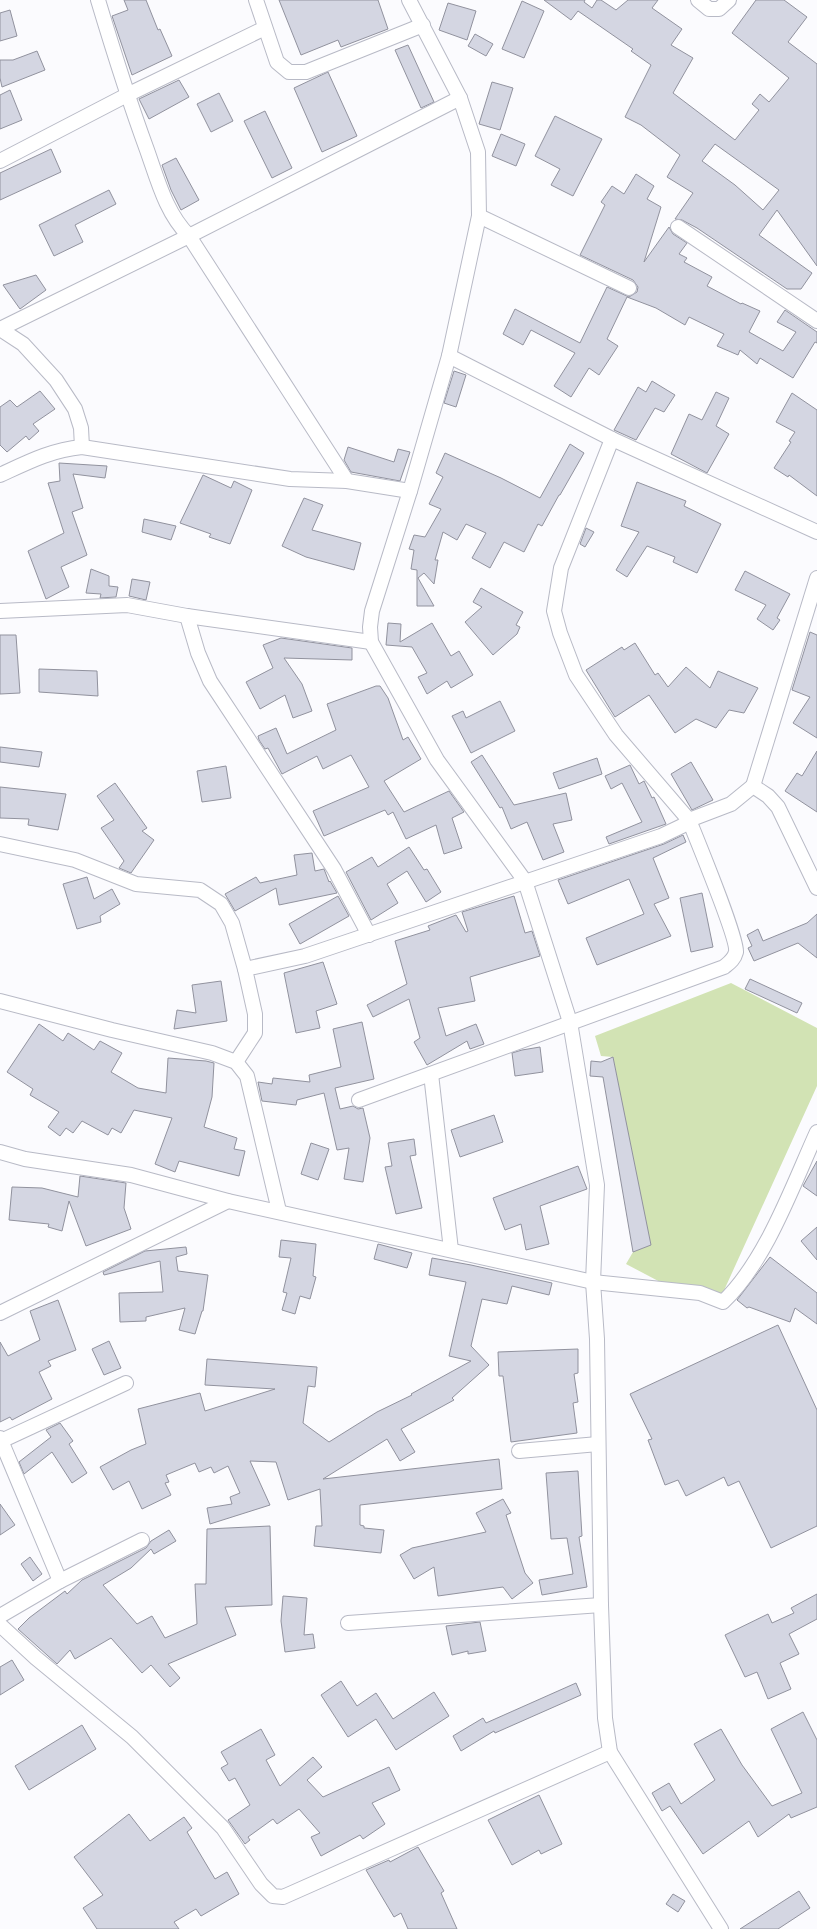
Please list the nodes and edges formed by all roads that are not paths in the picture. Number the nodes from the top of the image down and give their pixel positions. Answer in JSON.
{"nodes":[{"id":1,"x":98,"y":0,"type":"edge"},
{"id":2,"x":256,"y":0,"type":"edge"},
{"id":3,"x":409,"y":0,"type":"edge"},
{"id":4,"x":698,"y":0,"type":"edge"},
{"id":5,"x":729,"y":0,"type":"edge"},
{"id":6,"x":423,"y":25,"type":"junction"},
{"id":7,"x":265,"y":28,"type":"junction"},
{"id":8,"x":127,"y":94,"type":"junction"},
{"id":9,"x":460,"y":98,"type":"junction"},
{"id":10,"x":0,"y":161,"type":"edge"},
{"id":11,"x":479,"y":216,"type":"junction"},
{"id":12,"x":678,"y":227,"type":"dead end"},
{"id":13,"x":189,"y":236,"type":"junction"},
{"id":14,"x":629,"y":288,"type":"dead end"},
{"id":15,"x":817,"y":321,"type":"edge"},
{"id":16,"x":0,"y":329,"type":"edge"},
{"id":17,"x":449,"y":356,"type":"junction"},
{"id":18,"x":612,"y":439,"type":"junction"},
{"id":19,"x":82,"y":447,"type":"junction"},
{"id":20,"x":0,"y":476,"type":"edge"},
{"id":21,"x":347,"y":480,"type":"junction"},
{"id":22,"x":410,"y":490,"type":"junction"},
{"id":23,"x":817,"y":532,"type":"edge"},
{"id":24,"x":817,"y":578,"type":"edge"},
{"id":25,"x":0,"y":611,"type":"edge"},
{"id":26,"x":187,"y":616,"type":"junction"},
{"id":27,"x":371,"y":642,"type":"junction"},
{"id":28,"x":753,"y":786,"type":"junction"},
{"id":29,"x":689,"y":820,"type":"junction"},
{"id":30,"x":0,"y":844,"type":"edge"},
{"id":31,"x":525,"y":881,"type":"junction"},
{"id":32,"x":817,"y":888,"type":"edge"},
{"id":33,"x":370,"y":935,"type":"junction"},
{"id":34,"x":245,"y":969,"type":"junction"},
{"id":35,"x":0,"y":1001,"type":"edge"},
{"id":36,"x":570,"y":1022,"type":"junction"},
{"id":37,"x":236,"y":1062,"type":"junction"},
{"id":38,"x":431,"y":1074,"type":"junction"},
{"id":39,"x":359,"y":1100,"type":"dead end"},
{"id":40,"x":817,"y":1132,"type":"edge"},
{"id":41,"x":0,"y":1152,"type":"edge"},
{"id":42,"x":228,"y":1201,"type":"junction"},
{"id":43,"x":279,"y":1211,"type":"junction"},
{"id":44,"x":451,"y":1250,"type":"junction"},
{"id":45,"x":593,"y":1282,"type":"junction"},
{"id":46,"x":0,"y":1313,"type":"edge"},
{"id":47,"x":126,"y":1383,"type":"dead end"},
{"id":48,"x":0,"y":1439,"type":"edge"},
{"id":49,"x":598,"y":1444,"type":"junction"},
{"id":50,"x":519,"y":1451,"type":"dead end"},
{"id":51,"x":142,"y":1540,"type":"dead end"},
{"id":52,"x":60,"y":1581,"type":"junction"},
{"id":53,"x":601,"y":1605,"type":"junction"},
{"id":54,"x":0,"y":1616,"type":"edge"},
{"id":55,"x":348,"y":1623,"type":"dead end"},
{"id":56,"x":0,"y":1625,"type":"edge"},
{"id":57,"x":610,"y":1752,"type":"junction"},
{"id":58,"x":720,"y":1929,"type":"edge"}],
"edges":[{"from":1,"to":8,"type":"street"},
{"from":2,"to":7,"type":"street"},
{"from":3,"to":6,"type":"street"},
{"from":4,"to":5,"type":"street"},
{"from":6,"to":7,"type":"street"},
{"from":6,"to":9,"type":"street"},
{"from":7,"to":8,"type":"street"},
{"from":8,"to":10,"type":"street"},
{"from":8,"to":13,"type":"street"},
{"from":9,"to":11,"type":"street"},
{"from":9,"to":13,"type":"street"},
{"from":11,"to":14,"type":"street"},
{"from":11,"to":17,"type":"street"},
{"from":12,"to":15,"type":"street"},
{"from":13,"to":16,"type":"street"},
{"from":13,"to":21,"type":"street"},
{"from":16,"to":19,"type":"street"},
{"from":17,"to":18,"type":"street"},
{"from":17,"to":22,"type":"street"},
{"from":18,"to":23,"type":"street"},
{"from":18,"to":29,"type":"street"},
{"from":19,"to":20,"type":"street"},
{"from":19,"to":21,"type":"street"},
{"from":21,"to":22,"type":"street"},
{"from":22,"to":27,"type":"street"},
{"from":24,"to":28,"type":"street"},
{"from":25,"to":26,"type":"street"},
{"from":26,"to":27,"type":"street"},
{"from":26,"to":33,"type":"street"},
{"from":27,"to":31,"type":"street"},
{"from":28,"to":29,"type":"street"},
{"from":28,"to":32,"type":"street"},
{"from":29,"to":31,"type":"street"},
{"from":29,"to":36,"type":"street"},
{"from":30,"to":34,"type":"street"},
{"from":31,"to":33,"type":"street"},
{"from":31,"to":36,"type":"street"},
{"from":33,"to":34,"type":"street"},
{"from":34,"to":37,"type":"street"},
{"from":35,"to":37,"type":"street"},
{"from":36,"to":38,"type":"street"},
{"from":36,"to":45,"type":"street"},
{"from":37,"to":43,"type":"street"},
{"from":38,"to":39,"type":"street"},
{"from":38,"to":44,"type":"street"},
{"from":40,"to":45,"type":"street"},
{"from":41,"to":42,"type":"street"},
{"from":42,"to":43,"type":"street"},
{"from":42,"to":46,"type":"street"},
{"from":43,"to":44,"type":"street"},
{"from":44,"to":45,"type":"street"},
{"from":45,"to":49,"type":"street"},
{"from":47,"to":48,"type":"street"},
{"from":48,"to":52,"type":"street"},
{"from":49,"to":50,"type":"street"},
{"from":49,"to":53,"type":"street"},
{"from":51,"to":52,"type":"street"},
{"from":52,"to":54,"type":"street"},
{"from":53,"to":55,"type":"street"},
{"from":53,"to":57,"type":"street"},
{"from":56,"to":57,"type":"street"},
{"from":57,"to":58,"type":"street"}]}
